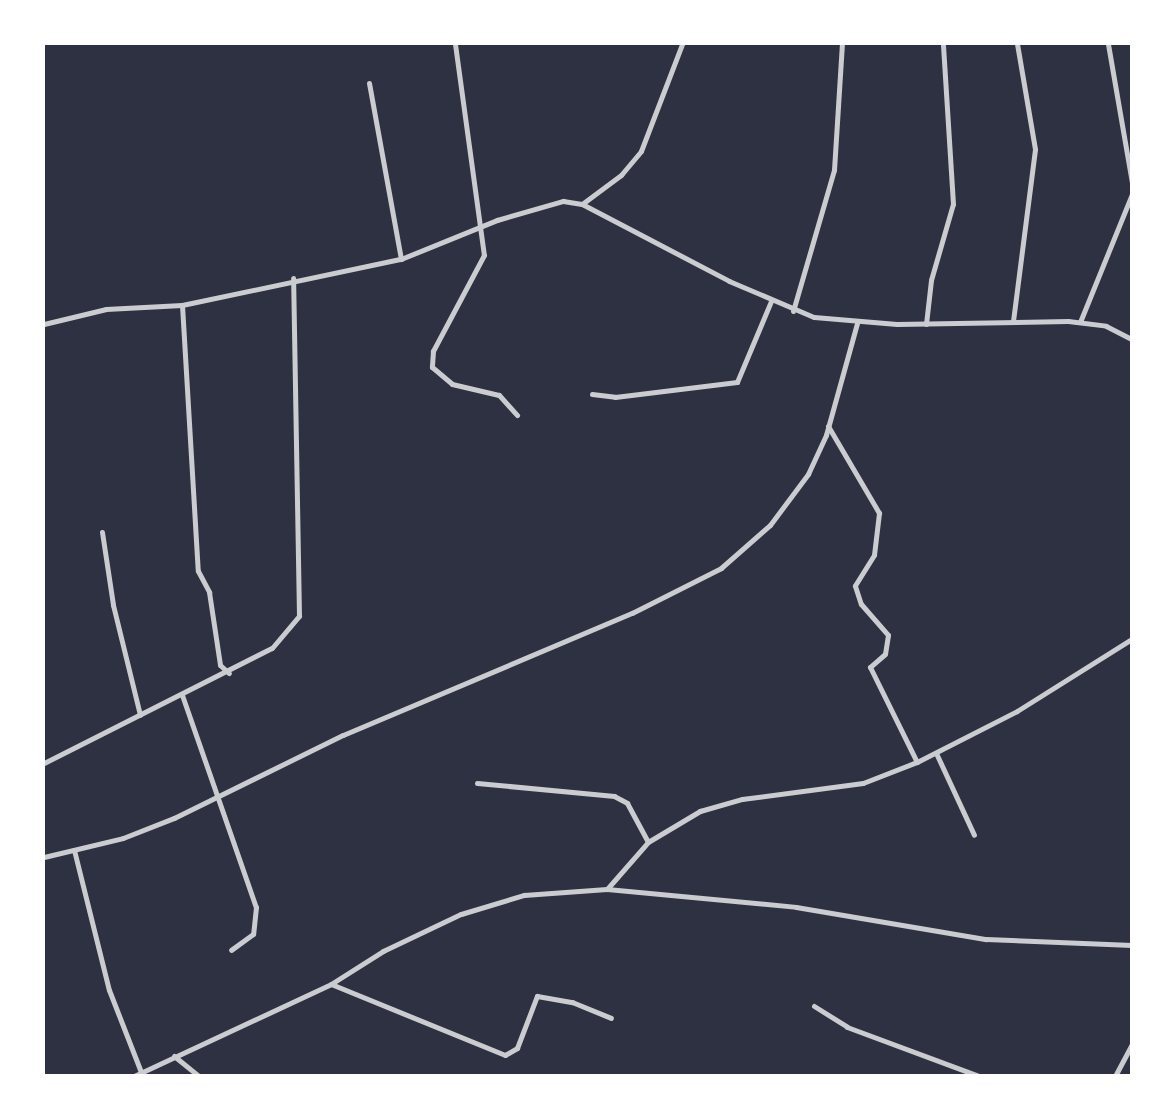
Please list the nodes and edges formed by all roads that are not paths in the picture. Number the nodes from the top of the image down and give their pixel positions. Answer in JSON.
{"nodes":[{"id":1,"x":455,"y":44,"type":"edge"},
{"id":2,"x":682,"y":44,"type":"edge"},
{"id":3,"x":842,"y":44,"type":"edge"},
{"id":4,"x":943,"y":44,"type":"edge"},
{"id":5,"x":1017,"y":44,"type":"edge"},
{"id":6,"x":1108,"y":44,"type":"edge"},
{"id":7,"x":369,"y":83,"type":"dead end"},
{"id":8,"x":1131,"y":183,"type":"edge"},
{"id":9,"x":1131,"y":194,"type":"edge"},
{"id":10,"x":582,"y":204,"type":"junction"},
{"id":11,"x":481,"y":228,"type":"junction"},
{"id":12,"x":401,"y":259,"type":"junction"},
{"id":13,"x":293,"y":278,"type":"junction"},
{"id":14,"x":771,"y":301,"type":"junction"},
{"id":15,"x":182,"y":304,"type":"junction"},
{"id":16,"x":793,"y":311,"type":"junction"},
{"id":17,"x":1013,"y":321,"type":"junction"},
{"id":18,"x":1080,"y":322,"type":"junction"},
{"id":19,"x":856,"y":323,"type":"junction"},
{"id":20,"x":44,"y":324,"type":"edge"},
{"id":21,"x":926,"y":324,"type":"junction"},
{"id":22,"x":1131,"y":339,"type":"edge"},
{"id":23,"x":592,"y":394,"type":"dead end"},
{"id":24,"x":517,"y":415,"type":"dead end"},
{"id":25,"x":828,"y":426,"type":"junction"},
{"id":26,"x":102,"y":532,"type":"dead end"},
{"id":27,"x":1131,"y":639,"type":"edge"},
{"id":28,"x":229,"y":673,"type":"junction"},
{"id":29,"x":182,"y":695,"type":"junction"},
{"id":30,"x":140,"y":715,"type":"junction"},
{"id":31,"x":936,"y":753,"type":"junction"},
{"id":32,"x":917,"y":762,"type":"junction"},
{"id":33,"x":44,"y":763,"type":"edge"},
{"id":34,"x":477,"y":783,"type":"dead end"},
{"id":35,"x":220,"y":793,"type":"junction"},
{"id":36,"x":974,"y":835,"type":"dead end"},
{"id":37,"x":648,"y":842,"type":"junction"},
{"id":38,"x":74,"y":850,"type":"junction"},
{"id":39,"x":44,"y":857,"type":"edge"},
{"id":40,"x":607,"y":889,"type":"junction"},
{"id":41,"x":1131,"y":945,"type":"edge"},
{"id":42,"x":231,"y":950,"type":"dead end"},
{"id":43,"x":331,"y":984,"type":"junction"},
{"id":44,"x":814,"y":1006,"type":"dead end"},
{"id":45,"x":612,"y":1018,"type":"dead end"},
{"id":46,"x":1131,"y":1044,"type":"edge"},
{"id":47,"x":174,"y":1056,"type":"junction"},
{"id":48,"x":141,"y":1072,"type":"junction"},
{"id":49,"x":134,"y":1076,"type":"edge"},
{"id":50,"x":199,"y":1076,"type":"edge"},
{"id":51,"x":979,"y":1076,"type":"edge"},
{"id":52,"x":1115,"y":1076,"type":"edge"}],
"edges":[{"from":1,"to":11,"type":"street"},
{"from":2,"to":10,"type":"street"},
{"from":3,"to":16,"type":"street"},
{"from":4,"to":21,"type":"street"},
{"from":5,"to":17,"type":"street"},
{"from":6,"to":8,"type":"street"},
{"from":7,"to":12,"type":"street"},
{"from":9,"to":18,"type":"street"},
{"from":10,"to":11,"type":"street"},
{"from":10,"to":14,"type":"street"},
{"from":11,"to":12,"type":"street"},
{"from":11,"to":24,"type":"street"},
{"from":12,"to":13,"type":"street"},
{"from":13,"to":15,"type":"street"},
{"from":13,"to":28,"type":"street"},
{"from":14,"to":16,"type":"street"},
{"from":14,"to":23,"type":"street"},
{"from":15,"to":20,"type":"street"},
{"from":15,"to":28,"type":"street"},
{"from":16,"to":19,"type":"street"},
{"from":17,"to":18,"type":"street"},
{"from":17,"to":21,"type":"street"},
{"from":18,"to":22,"type":"street"},
{"from":19,"to":21,"type":"street"},
{"from":19,"to":25,"type":"street"},
{"from":25,"to":32,"type":"street"},
{"from":25,"to":35,"type":"street"},
{"from":26,"to":30,"type":"street"},
{"from":27,"to":31,"type":"street"},
{"from":28,"to":29,"type":"street"},
{"from":29,"to":30,"type":"street"},
{"from":29,"to":35,"type":"street"},
{"from":30,"to":33,"type":"street"},
{"from":31,"to":32,"type":"street"},
{"from":31,"to":36,"type":"street"},
{"from":32,"to":37,"type":"street"},
{"from":34,"to":37,"type":"street"},
{"from":35,"to":38,"type":"street"},
{"from":35,"to":42,"type":"street"},
{"from":37,"to":40,"type":"street"},
{"from":38,"to":39,"type":"street"},
{"from":38,"to":48,"type":"street"},
{"from":40,"to":41,"type":"street"},
{"from":40,"to":43,"type":"street"},
{"from":43,"to":45,"type":"street"},
{"from":43,"to":47,"type":"street"},
{"from":44,"to":51,"type":"street"},
{"from":46,"to":52,"type":"street"},
{"from":47,"to":48,"type":"street"},
{"from":47,"to":50,"type":"street"},
{"from":48,"to":49,"type":"street"}]}
